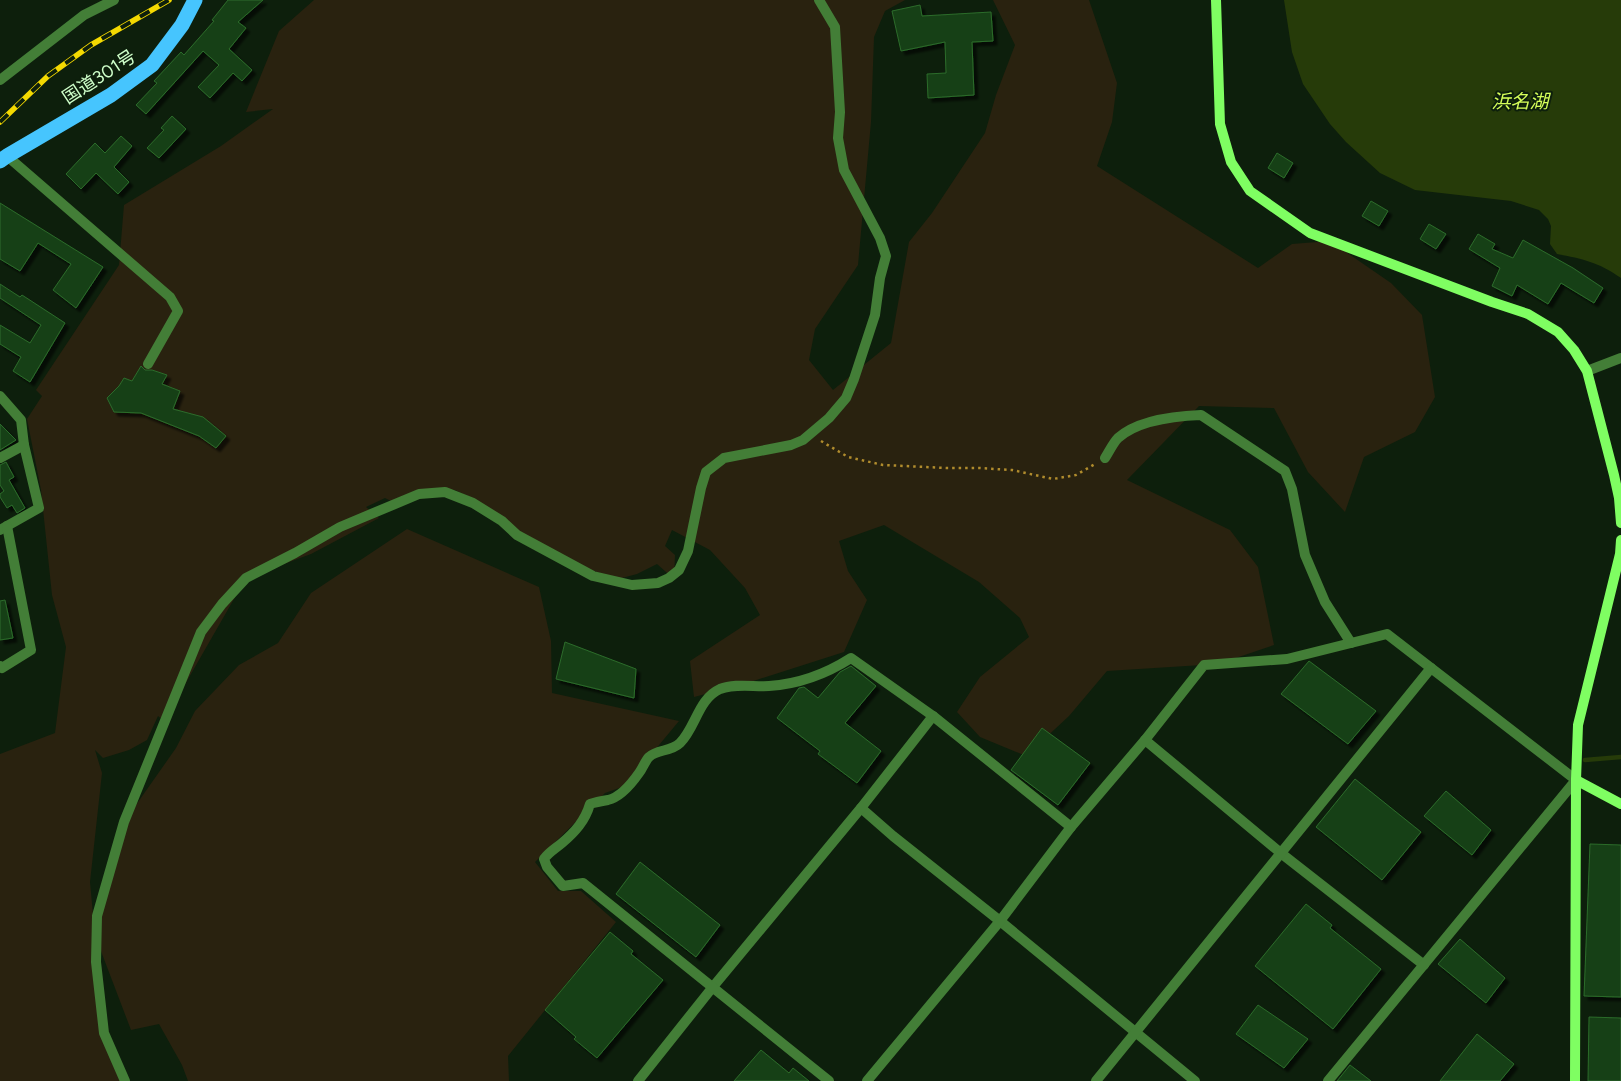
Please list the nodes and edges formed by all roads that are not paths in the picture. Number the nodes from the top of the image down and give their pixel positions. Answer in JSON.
{"nodes":[{"id":1,"x":114,"y":0,"type":"edge"},
{"id":2,"x":196,"y":0,"type":"edge"},
{"id":3,"x":820,"y":0,"type":"edge"},
{"id":4,"x":1216,"y":0,"type":"edge"},
{"id":5,"x":0,"y":80,"type":"edge"},
{"id":6,"x":3,"y":158,"type":"edge"},
{"id":7,"x":1621,"y":358,"type":"edge"},
{"id":8,"x":148,"y":364,"type":"dead end"},
{"id":9,"x":1587,"y":371,"type":"junction"},
{"id":10,"x":0,"y":396,"type":"edge"},
{"id":11,"x":24,"y":445,"type":"junction"},
{"id":12,"x":0,"y":458,"type":"edge"},
{"id":13,"x":1105,"y":458,"type":"road end"},
{"id":14,"x":1621,"y":523,"type":"edge"},
{"id":15,"x":4,"y":528,"type":"edge"},
{"id":16,"x":1621,"y":540,"type":"edge"},
{"id":17,"x":1351,"y":643,"type":"junction"},
{"id":18,"x":0,"y":666,"type":"edge"},
{"id":19,"x":1431,"y":668,"type":"junction"},
{"id":20,"x":933,"y":716,"type":"junction"},
{"id":21,"x":1145,"y":740,"type":"junction"},
{"id":22,"x":1576,"y":780,"type":"junction"},
{"id":23,"x":1621,"y":804,"type":"edge"},
{"id":24,"x":861,"y":808,"type":"junction"},
{"id":25,"x":1071,"y":827,"type":"junction"},
{"id":26,"x":1282,"y":854,"type":"junction"},
{"id":27,"x":1000,"y":921,"type":"junction"},
{"id":28,"x":1424,"y":966,"type":"junction"},
{"id":29,"x":712,"y":988,"type":"junction"},
{"id":30,"x":1136,"y":1031,"type":"junction"},
{"id":31,"x":124,"y":1081,"type":"edge"},
{"id":32,"x":638,"y":1081,"type":"edge"},
{"id":33,"x":829,"y":1081,"type":"edge"},
{"id":34,"x":867,"y":1081,"type":"edge"},
{"id":35,"x":1096,"y":1081,"type":"edge"},
{"id":36,"x":1195,"y":1081,"type":"edge"},
{"id":37,"x":1328,"y":1081,"type":"edge"},
{"id":38,"x":1575,"y":1081,"type":"edge"}],
"edges":[{"from":1,"to":5,"type":"street"},
{"from":2,"to":6,"type":"highway","name":"国道301号"},
{"from":3,"to":31,"type":"street"},
{"from":4,"to":9,"type":"street"},
{"from":6,"to":8,"type":"street"},
{"from":7,"to":9,"type":"street"},
{"from":9,"to":14,"type":"street"},
{"from":10,"to":11,"type":"street"},
{"from":11,"to":12,"type":"street"},
{"from":11,"to":15,"type":"street"},
{"from":13,"to":17,"type":"street"},
{"from":15,"to":18,"type":"street"},
{"from":16,"to":22,"type":"street"},
{"from":17,"to":19,"type":"street"},
{"from":17,"to":21,"type":"street"},
{"from":19,"to":22,"type":"street"},
{"from":19,"to":26,"type":"street"},
{"from":20,"to":24,"type":"street"},
{"from":20,"to":25,"type":"street"},
{"from":20,"to":29,"type":"street"},
{"from":21,"to":25,"type":"street"},
{"from":21,"to":26,"type":"street"},
{"from":22,"to":23,"type":"street"},
{"from":22,"to":28,"type":"street"},
{"from":22,"to":38,"type":"street"},
{"from":24,"to":27,"type":"street"},
{"from":24,"to":29,"type":"street"},
{"from":25,"to":27,"type":"street"},
{"from":26,"to":28,"type":"street"},
{"from":26,"to":30,"type":"street"},
{"from":27,"to":30,"type":"street"},
{"from":27,"to":34,"type":"street"},
{"from":28,"to":37,"type":"street"},
{"from":29,"to":32,"type":"street"},
{"from":29,"to":33,"type":"street"},
{"from":30,"to":35,"type":"street"},
{"from":30,"to":36,"type":"street"}]}
